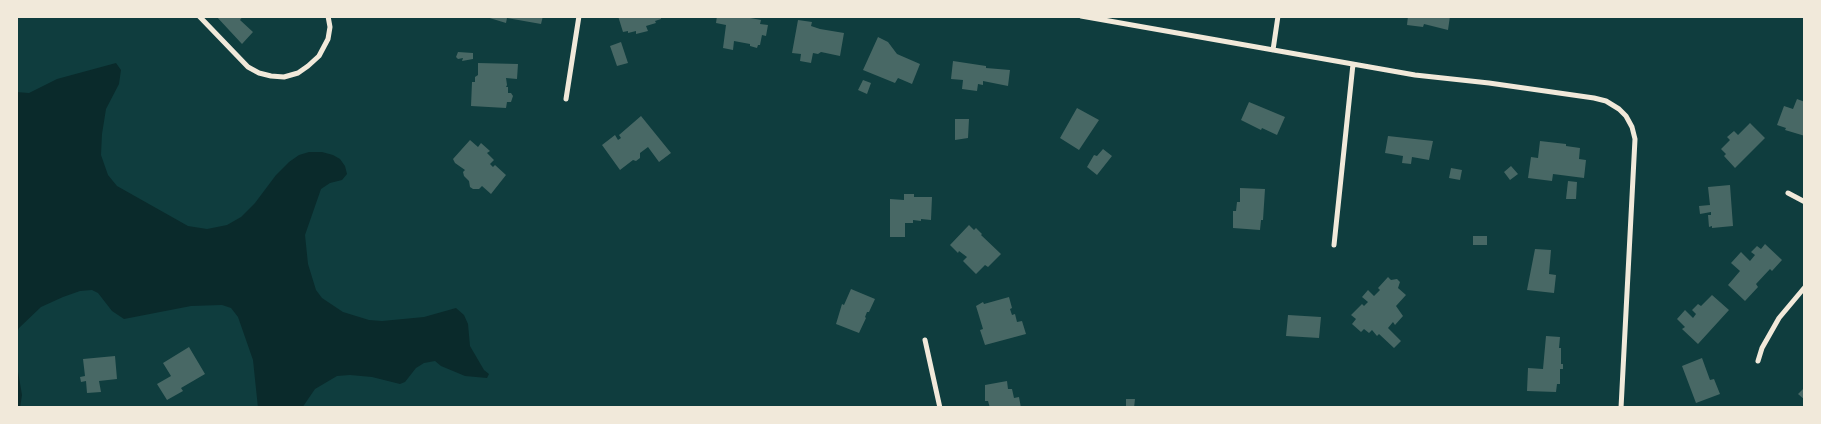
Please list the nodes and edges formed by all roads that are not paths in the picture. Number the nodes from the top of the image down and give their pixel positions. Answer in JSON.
{"nodes":[{"id":1,"x":199,"y":16,"type":"edge"},
{"id":2,"x":328,"y":16,"type":"edge"},
{"id":3,"x":579,"y":16,"type":"edge"},
{"id":4,"x":1081,"y":16,"type":"edge"},
{"id":5,"x":1278,"y":16,"type":"edge"},
{"id":6,"x":1273,"y":50,"type":"junction"},
{"id":7,"x":1353,"y":64,"type":"junction"},
{"id":8,"x":566,"y":99,"type":"dead end"},
{"id":9,"x":1788,"y":193,"type":"dead end"},
{"id":10,"x":1805,"y":202,"type":"edge"},
{"id":11,"x":1334,"y":245,"type":"dead end"},
{"id":12,"x":1805,"y":287,"type":"edge"},
{"id":13,"x":925,"y":340,"type":"dead end"},
{"id":14,"x":1758,"y":360,"type":"dead end"},
{"id":15,"x":940,"y":408,"type":"edge"},
{"id":16,"x":1621,"y":408,"type":"edge"}],
"edges":[{"from":1,"to":2,"type":"street"},
{"from":3,"to":8,"type":"street"},
{"from":4,"to":6,"type":"street"},
{"from":5,"to":6,"type":"street"},
{"from":6,"to":7,"type":"street"},
{"from":7,"to":11,"type":"street"},
{"from":7,"to":16,"type":"street"},
{"from":9,"to":10,"type":"street"},
{"from":12,"to":14,"type":"street"},
{"from":13,"to":15,"type":"street"}]}
